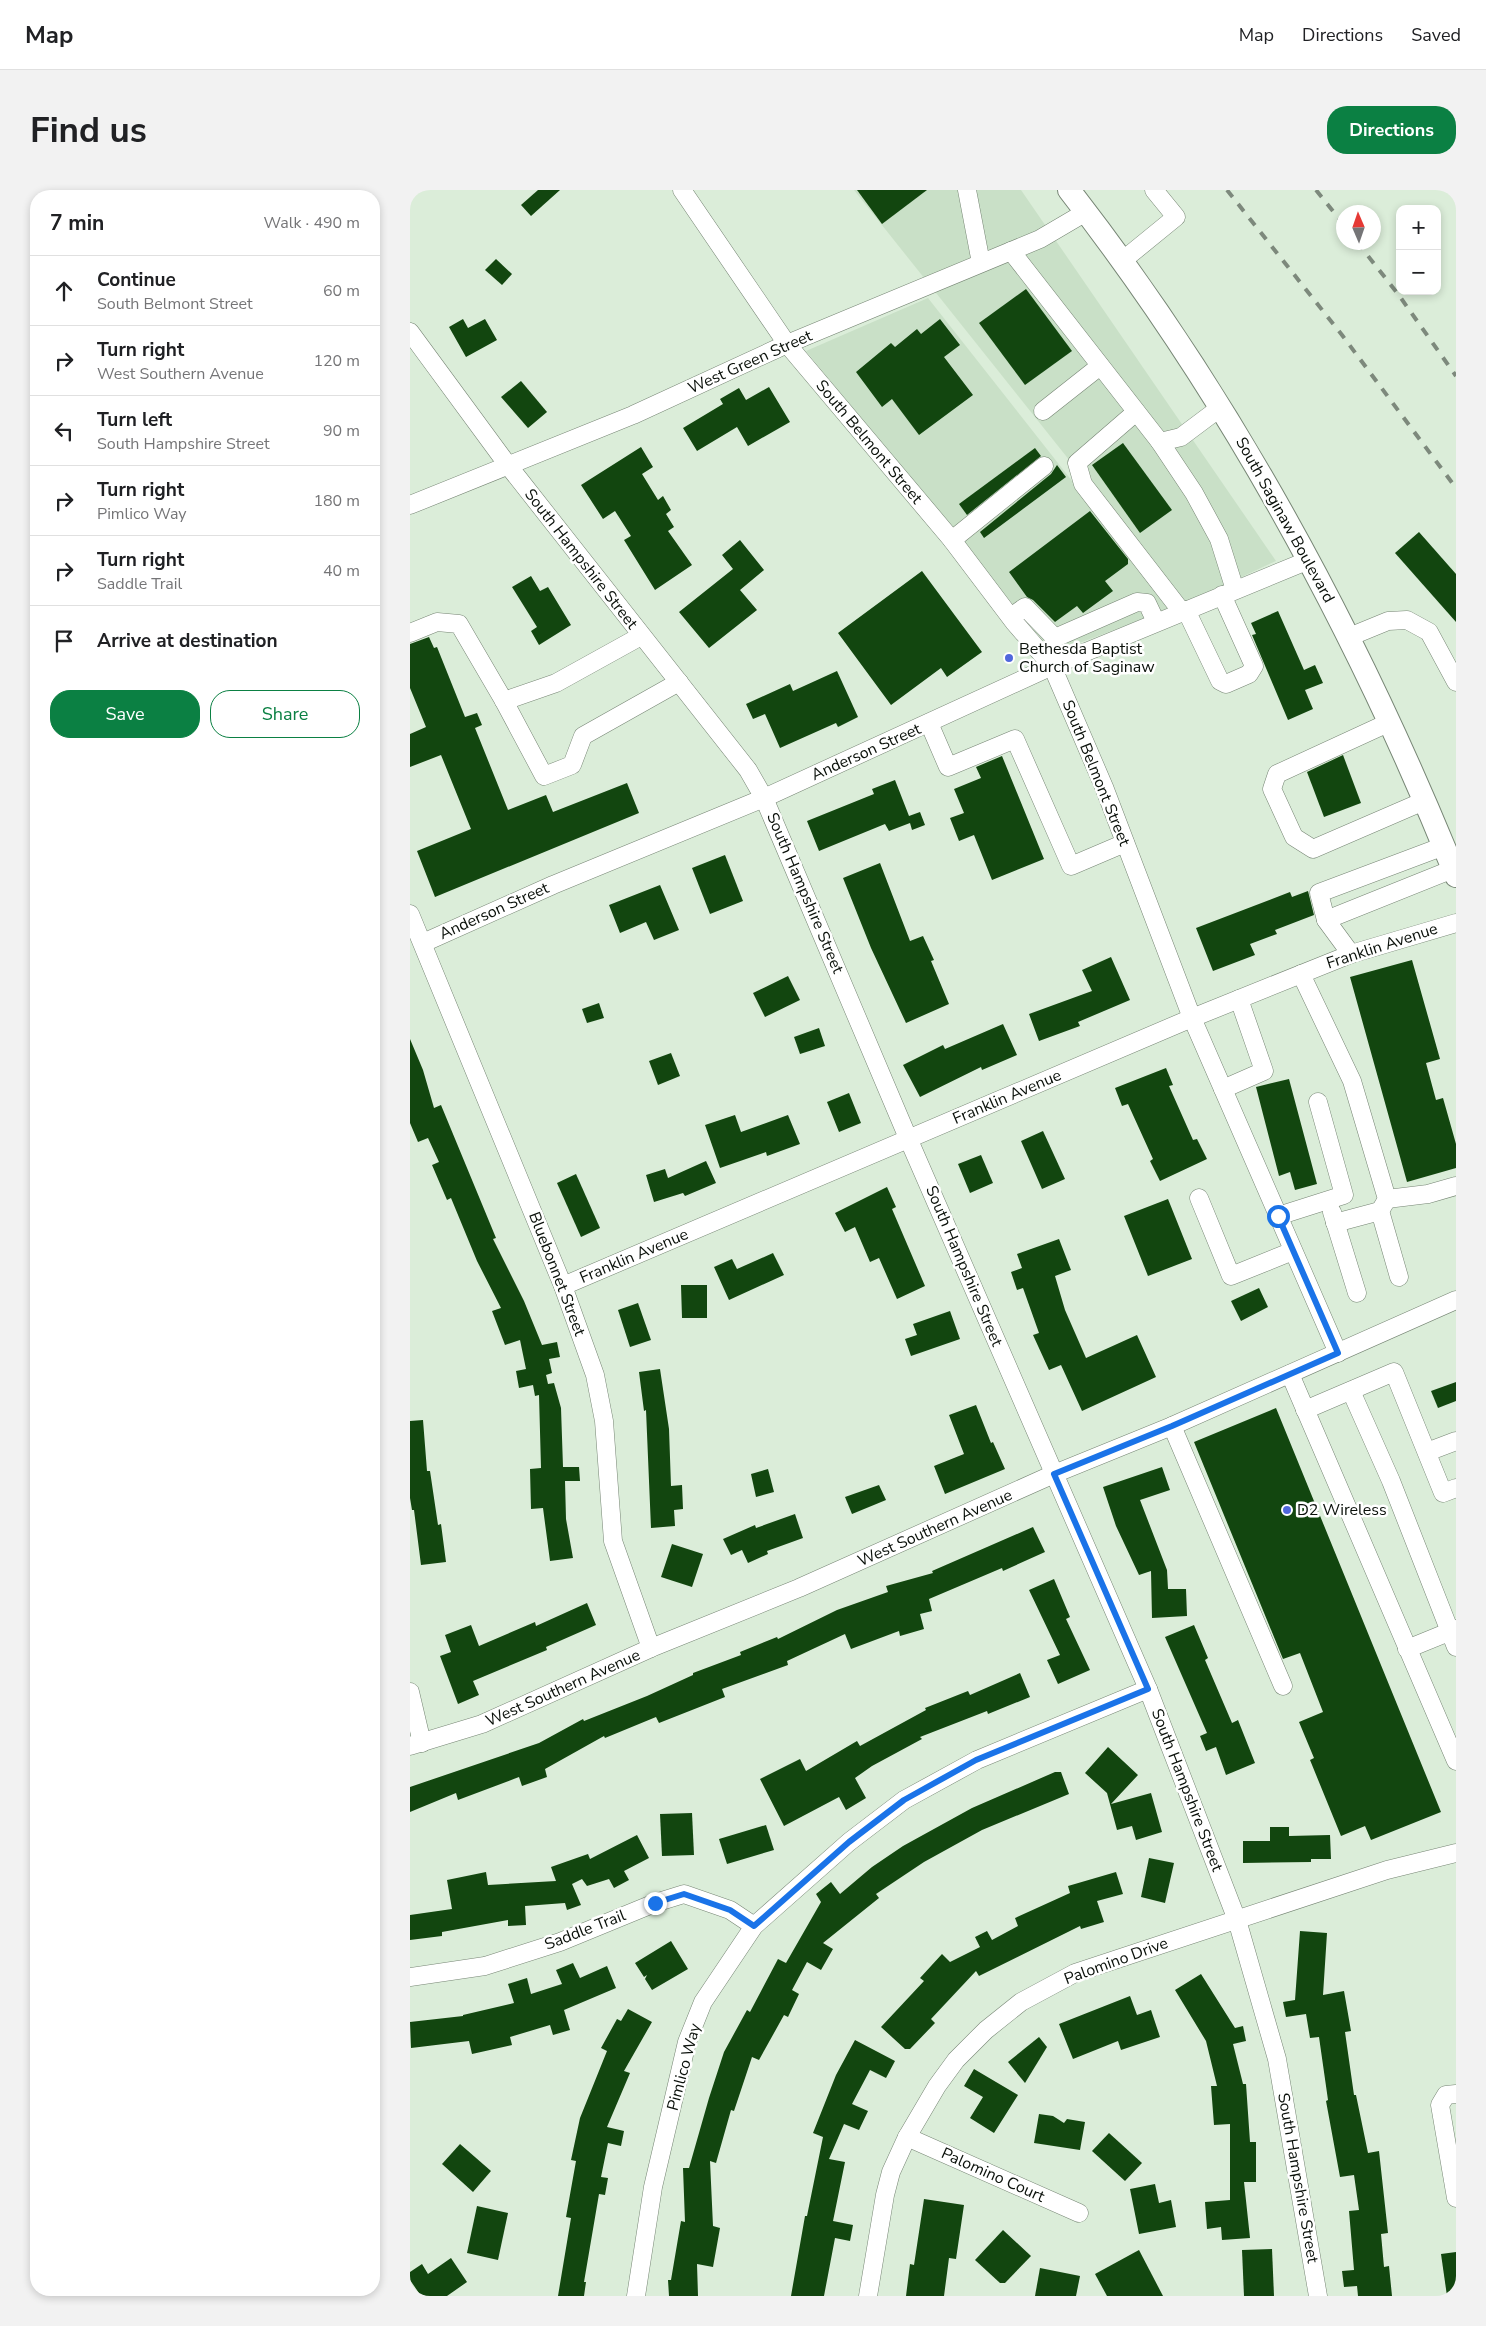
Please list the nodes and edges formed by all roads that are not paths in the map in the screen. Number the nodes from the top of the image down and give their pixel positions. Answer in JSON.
{"nodes":[{"id":1,"x":684,"y":190,"type":"edge"},
{"id":2,"x":967,"y":190,"type":"edge"},
{"id":3,"x":1069,"y":190,"type":"edge"},
{"id":4,"x":1154,"y":190,"type":"edge"},
{"id":5,"x":1086,"y":212,"type":"junction"},
{"id":6,"x":1011,"y":252,"type":"junction"},
{"id":7,"x":1122,"y":261,"type":"junction"},
{"id":8,"x":981,"y":263,"type":"junction"},
{"id":9,"x":410,"y":332,"type":"edge"},
{"id":10,"x":787,"y":344,"type":"junction"},
{"id":11,"x":1100,"y":366,"type":"junction"},
{"id":12,"x":1221,"y":407,"type":"junction"},
{"id":13,"x":1042,"y":411,"type":"dead end"},
{"id":14,"x":1136,"y":412,"type":"junction"},
{"id":15,"x":1160,"y":442,"type":"junction"},
{"id":16,"x":507,"y":464,"type":"junction"},
{"id":17,"x":1044,"y":466,"type":"dead end"},
{"id":18,"x":410,"y":505,"type":"edge"},
{"id":19,"x":952,"y":540,"type":"junction"},
{"id":20,"x":1309,"y":560,"type":"junction"},
{"id":21,"x":1228,"y":593,"type":"junction"},
{"id":22,"x":1184,"y":611,"type":"junction"},
{"id":23,"x":1011,"y":617,"type":"junction"},
{"id":24,"x":1156,"y":622,"type":"junction"},
{"id":25,"x":410,"y":633,"type":"edge"},
{"id":26,"x":641,"y":636,"type":"junction"},
{"id":27,"x":1349,"y":637,"type":"junction"},
{"id":28,"x":1052,"y":666,"type":"junction"},
{"id":29,"x":679,"y":682,"type":"junction"},
{"id":30,"x":1456,"y":682,"type":"edge"},
{"id":31,"x":504,"y":701,"type":"junction"},
{"id":32,"x":1390,"y":722,"type":"junction"},
{"id":33,"x":929,"y":723,"type":"junction"},
{"id":34,"x":764,"y":798,"type":"junction"},
{"id":35,"x":1424,"y":801,"type":"junction"},
{"id":36,"x":1125,"y":843,"type":"junction"},
{"id":37,"x":1444,"y":846,"type":"junction"},
{"id":38,"x":1454,"y":872,"type":"edge"},
{"id":39,"x":410,"y":914,"type":"edge"},
{"id":40,"x":1326,"y":920,"type":"junction"},
{"id":41,"x":1456,"y":923,"type":"edge"},
{"id":42,"x":423,"y":943,"type":"junction"},
{"id":43,"x":1351,"y":954,"type":"junction"},
{"id":44,"x":1301,"y":974,"type":"junction"},
{"id":45,"x":1238,"y":1000,"type":"junction"},
{"id":46,"x":1192,"y":1018,"type":"junction"},
{"id":47,"x":1223,"y":1089,"type":"junction"},
{"id":48,"x":1318,"y":1102,"type":"dead end"},
{"id":49,"x":908,"y":1138,"type":"junction"},
{"id":50,"x":1456,"y":1186,"type":"edge"},
{"id":51,"x":1199,"y":1198,"type":"dead end"},
{"id":52,"x":1329,"y":1202,"type":"junction"},
{"id":53,"x":1383,"y":1205,"type":"junction"},
{"id":54,"x":1278,"y":1216,"type":"junction"},
{"id":55,"x":1335,"y":1223,"type":"junction"},
{"id":56,"x":1293,"y":1251,"type":"junction"},
{"id":57,"x":1399,"y":1278,"type":"dead end"},
{"id":58,"x":563,"y":1286,"type":"junction"},
{"id":59,"x":1357,"y":1293,"type":"dead end"},
{"id":60,"x":1456,"y":1300,"type":"edge"},
{"id":61,"x":1338,"y":1353,"type":"junction"},
{"id":62,"x":1290,"y":1374,"type":"junction"},
{"id":63,"x":1351,"y":1390,"type":"junction"},
{"id":64,"x":1305,"y":1410,"type":"junction"},
{"id":65,"x":1172,"y":1426,"type":"junction"},
{"id":66,"x":1456,"y":1441,"type":"edge"},
{"id":67,"x":1427,"y":1452,"type":"junction"},
{"id":68,"x":1054,"y":1474,"type":"junction"},
{"id":69,"x":1456,"y":1488,"type":"edge"},
{"id":70,"x":1454,"y":1636,"type":"edge"},
{"id":71,"x":651,"y":1648,"type":"junction"},
{"id":72,"x":1407,"y":1649,"type":"junction"},
{"id":73,"x":1283,"y":1686,"type":"dead end"},
{"id":74,"x":1148,"y":1689,"type":"junction"},
{"id":75,"x":410,"y":1692,"type":"edge"},
{"id":76,"x":416,"y":1744,"type":"edge"},
{"id":77,"x":1456,"y":1761,"type":"edge"},
{"id":78,"x":1456,"y":1853,"type":"edge"},
{"id":79,"x":1237,"y":1920,"type":"junction"},
{"id":80,"x":754,"y":1926,"type":"junction"},
{"id":81,"x":410,"y":1977,"type":"edge"},
{"id":82,"x":1456,"y":2094,"type":"edge"},
{"id":83,"x":907,"y":2137,"type":"junction"},
{"id":84,"x":1456,"y":2198,"type":"edge"},
{"id":85,"x":1079,"y":2213,"type":"dead end"},
{"id":86,"x":636,"y":2296,"type":"edge"},
{"id":87,"x":868,"y":2296,"type":"edge"},
{"id":88,"x":1318,"y":2296,"type":"edge"}],
"edges":[{"from":1,"to":10,"type":"street","name":"South Belmont Street"},
{"from":2,"to":8,"type":"street"},
{"from":3,"to":5,"type":"main road","name":"South Saginaw Boulevard"},
{"from":4,"to":7,"type":"street"},
{"from":5,"to":6,"type":"street","name":"West Green Street"},
{"from":5,"to":7,"type":"main road","name":"South Saginaw Boulevard"},
{"from":6,"to":8,"type":"street","name":"West Green Street"},
{"from":6,"to":11,"type":"street"},
{"from":7,"to":12,"type":"main road","name":"South Saginaw Boulevard"},
{"from":8,"to":10,"type":"street","name":"West Green Street"},
{"from":9,"to":16,"type":"street","name":"South Hampshire Street"},
{"from":10,"to":16,"type":"street","name":"West Green Street"},
{"from":10,"to":19,"type":"street","name":"South Belmont Street"},
{"from":11,"to":13,"type":"street"},
{"from":11,"to":14,"type":"street"},
{"from":12,"to":15,"type":"street"},
{"from":12,"to":20,"type":"main road","name":"South Saginaw Boulevard"},
{"from":14,"to":15,"type":"street"},
{"from":14,"to":22,"type":"street"},
{"from":15,"to":21,"type":"street"},
{"from":16,"to":18,"type":"street","name":"West Green Street"},
{"from":16,"to":26,"type":"street","name":"South Hampshire Street"},
{"from":17,"to":19,"type":"street"},
{"from":19,"to":23,"type":"street","name":"South Belmont Street"},
{"from":20,"to":21,"type":"street","name":"Anderson Street"},
{"from":20,"to":27,"type":"main road","name":"South Saginaw Boulevard"},
{"from":21,"to":22,"type":"street","name":"Anderson Street"},
{"from":21,"to":22,"type":"street"},
{"from":22,"to":24,"type":"street","name":"Anderson Street"},
{"from":23,"to":24,"type":"street"},
{"from":23,"to":28,"type":"street","name":"South Belmont Street"},
{"from":24,"to":28,"type":"street","name":"Anderson Street"},
{"from":25,"to":31,"type":"street"},
{"from":26,"to":29,"type":"street","name":"South Hampshire Street"},
{"from":26,"to":31,"type":"street"},
{"from":27,"to":30,"type":"street"},
{"from":27,"to":32,"type":"main road","name":"South Saginaw Boulevard"},
{"from":28,"to":33,"type":"street","name":"Anderson Street"},
{"from":28,"to":36,"type":"street","name":"South Belmont Street"},
{"from":29,"to":31,"type":"street"},
{"from":29,"to":34,"type":"street","name":"South Hampshire Street"},
{"from":32,"to":35,"type":"main road","name":"South Saginaw Boulevard"},
{"from":32,"to":35,"type":"street"},
{"from":33,"to":34,"type":"street","name":"Anderson Street"},
{"from":33,"to":36,"type":"street"},
{"from":34,"to":42,"type":"street","name":"Anderson Street"},
{"from":34,"to":49,"type":"street","name":"South Hampshire Street"},
{"from":35,"to":37,"type":"main road","name":"South Saginaw Boulevard"},
{"from":36,"to":46,"type":"street","name":"South Belmont Street"},
{"from":37,"to":38,"type":"main road","name":"South Saginaw Boulevard"},
{"from":37,"to":40,"type":"street"},
{"from":38,"to":40,"type":"street"},
{"from":39,"to":42,"type":"street","name":"Bluebonnet Street"},
{"from":40,"to":43,"type":"street"},
{"from":41,"to":43,"type":"street","name":"Franklin Avenue"},
{"from":42,"to":58,"type":"street","name":"Bluebonnet Street"},
{"from":43,"to":44,"type":"street","name":"Franklin Avenue"},
{"from":44,"to":45,"type":"street","name":"Franklin Avenue"},
{"from":44,"to":53,"type":"street"},
{"from":45,"to":46,"type":"street","name":"Franklin Avenue"},
{"from":45,"to":47,"type":"street"},
{"from":46,"to":47,"type":"street","name":"South Belmont Street"},
{"from":46,"to":49,"type":"street","name":"Franklin Avenue"},
{"from":47,"to":54,"type":"street","name":"South Belmont Street"},
{"from":48,"to":52,"type":"street"},
{"from":49,"to":58,"type":"street","name":"Franklin Avenue"},
{"from":49,"to":68,"type":"street","name":"South Hampshire Street"},
{"from":50,"to":53,"type":"street"},
{"from":51,"to":56,"type":"street"},
{"from":52,"to":54,"type":"street"},
{"from":52,"to":55,"type":"street"},
{"from":53,"to":55,"type":"street"},
{"from":53,"to":57,"type":"street"},
{"from":54,"to":56,"type":"street","name":"South Belmont Street"},
{"from":55,"to":59,"type":"street"},
{"from":56,"to":61,"type":"street","name":"South Belmont Street"},
{"from":58,"to":71,"type":"street","name":"Bluebonnet Street"},
{"from":60,"to":61,"type":"street","name":"West Southern Avenue"},
{"from":61,"to":62,"type":"street","name":"West Southern Avenue"},
{"from":62,"to":64,"type":"street"},
{"from":62,"to":65,"type":"street","name":"West Southern Avenue"},
{"from":63,"to":64,"type":"street"},
{"from":63,"to":67,"type":"street"},
{"from":63,"to":70,"type":"street"},
{"from":64,"to":72,"type":"street"},
{"from":65,"to":68,"type":"street","name":"West Southern Avenue"},
{"from":65,"to":73,"type":"street"},
{"from":66,"to":67,"type":"street"},
{"from":67,"to":69,"type":"street"},
{"from":68,"to":71,"type":"street","name":"West Southern Avenue"},
{"from":68,"to":74,"type":"street","name":"South Hampshire Street"},
{"from":70,"to":72,"type":"street"},
{"from":71,"to":76,"type":"street","name":"West Southern Avenue"},
{"from":72,"to":77,"type":"street"},
{"from":74,"to":79,"type":"street","name":"South Hampshire Street"},
{"from":74,"to":80,"type":"street","name":"Pimlico Way"},
{"from":75,"to":76,"type":"street"},
{"from":78,"to":79,"type":"street","name":"Palomino Drive"},
{"from":79,"to":83,"type":"street","name":"Palomino Drive"},
{"from":79,"to":88,"type":"street","name":"South Hampshire Street"},
{"from":80,"to":81,"type":"street","name":"Saddle Trail"},
{"from":80,"to":86,"type":"street","name":"Pimlico Way"},
{"from":82,"to":84,"type":"street"},
{"from":83,"to":85,"type":"street","name":"Palomino Court"},
{"from":83,"to":87,"type":"street","name":"Palomino Drive"}]}
